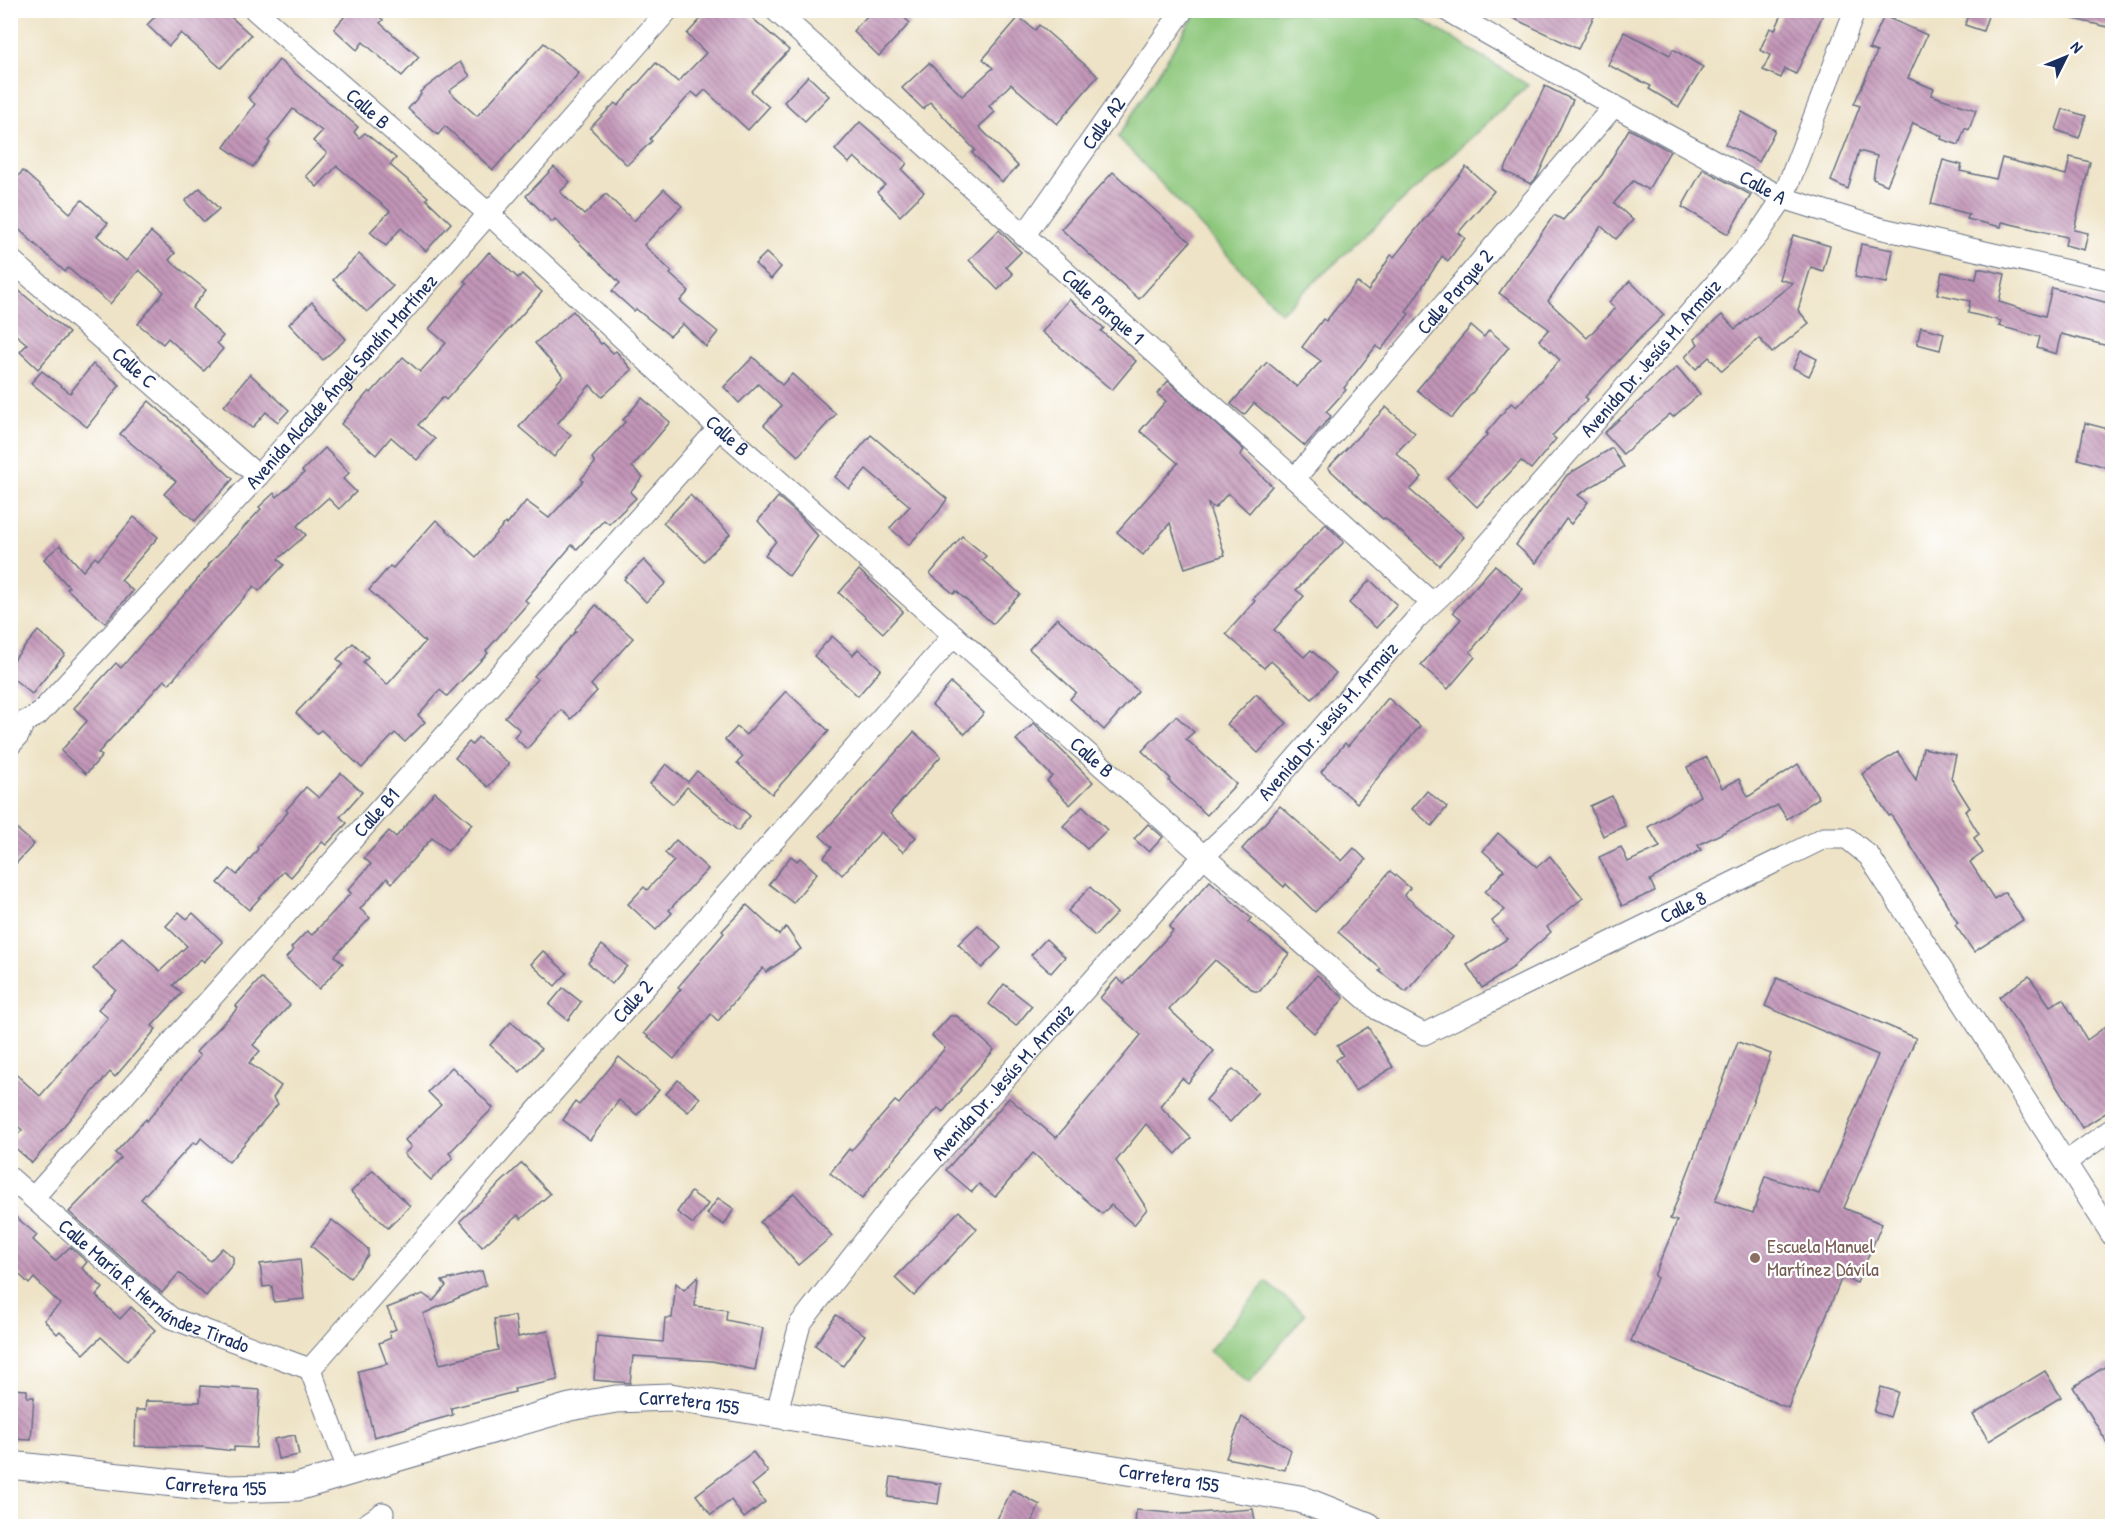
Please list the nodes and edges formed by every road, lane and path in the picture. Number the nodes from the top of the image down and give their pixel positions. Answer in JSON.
{"nodes":[{"id":1,"x":255,"y":10,"type":"edge"},
{"id":2,"x":668,"y":10,"type":"edge"},
{"id":3,"x":775,"y":10,"type":"edge"},
{"id":4,"x":1183,"y":10,"type":"edge"},
{"id":5,"x":1446,"y":10,"type":"edge"},
{"id":6,"x":1855,"y":10,"type":"edge"},
{"id":7,"x":1614,"y":106,"type":"junction"},
{"id":8,"x":1783,"y":198,"type":"junction"},
{"id":9,"x":489,"y":214,"type":"junction"},
{"id":10,"x":1024,"y":236,"type":"junction"},
{"id":11,"x":10,"y":259,"type":"edge"},
{"id":12,"x":2112,"y":281,"type":"edge"},
{"id":13,"x":719,"y":428,"type":"junction"},
{"id":14,"x":258,"y":476,"type":"junction"},
{"id":15,"x":1296,"y":477,"type":"junction"},
{"id":16,"x":1432,"y":603,"type":"junction"},
{"id":17,"x":954,"y":635,"type":"junction"},
{"id":18,"x":17,"y":720,"type":"edge"},
{"id":19,"x":10,"y":745,"type":"edge"},
{"id":20,"x":1204,"y":856,"type":"junction"},
{"id":21,"x":2112,"y":1129,"type":"edge"},
{"id":22,"x":2066,"y":1162,"type":"junction"},
{"id":23,"x":10,"y":1178,"type":"edge"},
{"id":24,"x":33,"y":1198,"type":"junction"},
{"id":25,"x":2112,"y":1235,"type":"edge"},
{"id":26,"x":310,"y":1369,"type":"junction"},
{"id":27,"x":776,"y":1416,"type":"junction"},
{"id":28,"x":10,"y":1465,"type":"edge"},
{"id":29,"x":349,"y":1472,"type":"junction"},
{"id":30,"x":383,"y":1513,"type":"dead end"},
{"id":31,"x":364,"y":1527,"type":"edge"},
{"id":32,"x":1368,"y":1527,"type":"edge"}],
"edges":[{"from":1,"to":9,"type":"street","name":"Calle B"},
{"from":2,"to":9,"type":"street","name":"Avenida Alcalde Ángel Sandín Martínez"},
{"from":3,"to":10,"type":"street","name":"Calle Parque 1"},
{"from":4,"to":10,"type":"street","name":"Calle A2"},
{"from":5,"to":7,"type":"street","name":"Calle A"},
{"from":6,"to":8,"type":"street","name":"Avenida Dr. Jesús M. Armaiz"},
{"from":7,"to":8,"type":"street","name":"Calle A"},
{"from":7,"to":15,"type":"street","name":"Calle Parque 2"},
{"from":8,"to":12,"type":"street","name":"Calle A"},
{"from":8,"to":16,"type":"street","name":"Avenida Dr. Jesús M. Armaiz"},
{"from":9,"to":13,"type":"street","name":"Calle B"},
{"from":9,"to":14,"type":"street","name":"Avenida Alcalde Ángel Sandín Martínez"},
{"from":10,"to":15,"type":"street","name":"Calle Parque 1"},
{"from":11,"to":14,"type":"street","name":"Calle C"},
{"from":13,"to":17,"type":"street","name":"Calle B"},
{"from":13,"to":24,"type":"street","name":"Calle B1"},
{"from":14,"to":18,"type":"street","name":"Avenida Alcalde Ángel Sandín Martínez"},
{"from":15,"to":16,"type":"street","name":"Calle Parque 1"},
{"from":16,"to":20,"type":"street","name":"Avenida Dr. Jesús M. Armaiz"},
{"from":17,"to":20,"type":"street","name":"Calle B"},
{"from":17,"to":26,"type":"street","name":"Calle 2"},
{"from":18,"to":19,"type":"street","name":"Avenida Alcalde Ángel Sandín Martínez"},
{"from":20,"to":22,"type":"street","name":"Calle 8"},
{"from":20,"to":27,"type":"street","name":"Avenida Dr. Jesús M. Armaiz"},
{"from":21,"to":22,"type":"street"},
{"from":22,"to":25,"type":"street"},
{"from":23,"to":24,"type":"street","name":"Calle María R. Hernández Tirado"},
{"from":24,"to":26,"type":"street","name":"Calle María R. Hernández Tirado"},
{"from":26,"to":29,"type":"street"},
{"from":27,"to":29,"type":"street","name":"Carretera 155"},
{"from":27,"to":32,"type":"street","name":"Carretera 155"},
{"from":28,"to":29,"type":"street","name":"Carretera 155"},
{"from":30,"to":31,"type":"street"}]}
